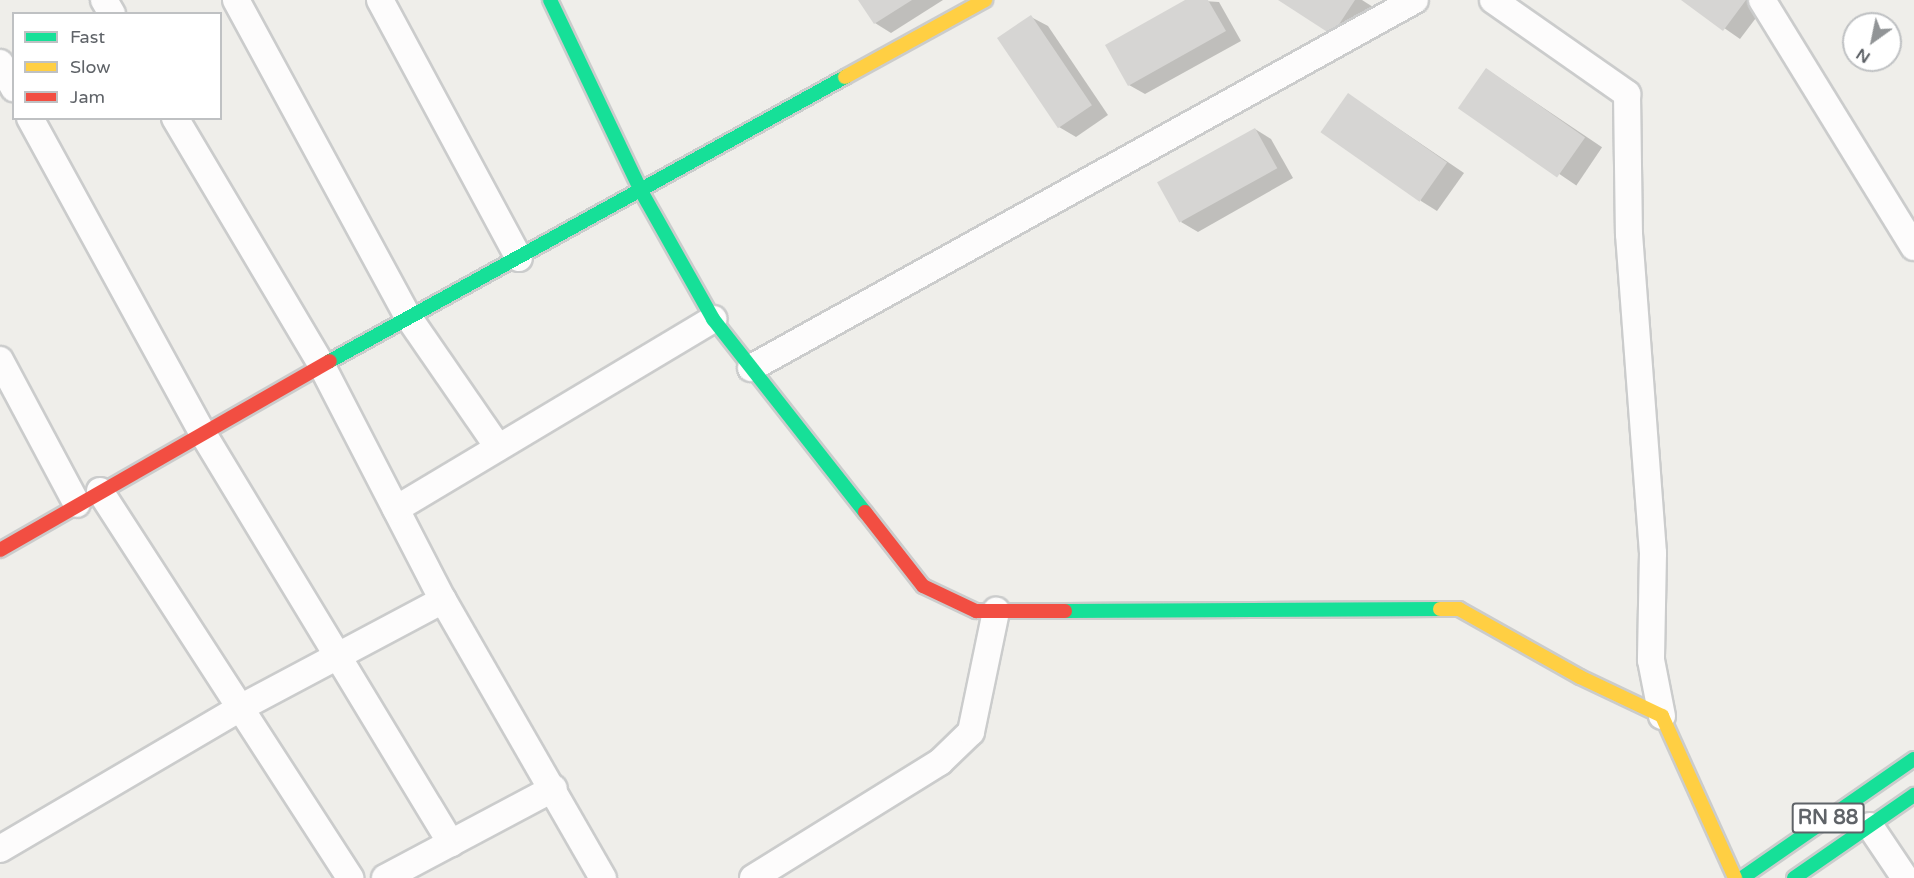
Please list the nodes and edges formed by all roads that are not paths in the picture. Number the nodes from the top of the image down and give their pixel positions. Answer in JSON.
{"nodes":[{"id":1,"x":236,"y":0,"type":"edge"},
{"id":2,"x":380,"y":0,"type":"edge"},
{"id":3,"x":550,"y":0,"type":"edge"},
{"id":4,"x":986,"y":0,"type":"edge"},
{"id":5,"x":1415,"y":0,"type":"edge"},
{"id":6,"x":1493,"y":0,"type":"edge"},
{"id":7,"x":1762,"y":0,"type":"edge"},
{"id":8,"x":0,"y":63,"type":"edge"},
{"id":9,"x":12,"y":84,"type":"edge"},
{"id":10,"x":31,"y":120,"type":"edge"},
{"id":11,"x":176,"y":120,"type":"edge"},
{"id":12,"x":641,"y":191,"type":"junction"},
{"id":13,"x":1914,"y":247,"type":"edge"},
{"id":14,"x":519,"y":258,"type":"junction"},
{"id":15,"x":410,"y":318,"type":"junction"},
{"id":16,"x":713,"y":319,"type":"junction"},
{"id":17,"x":0,"y":360,"type":"edge"},
{"id":18,"x":322,"y":366,"type":"junction"},
{"id":19,"x":751,"y":368,"type":"junction"},
{"id":20,"x":202,"y":432,"type":"junction"},
{"id":21,"x":498,"y":447,"type":"junction"},
{"id":22,"x":100,"y":491,"type":"junction"},
{"id":23,"x":77,"y":504,"type":"junction"},
{"id":24,"x":396,"y":509,"type":"junction"},
{"id":25,"x":0,"y":550,"type":"edge"},
{"id":26,"x":443,"y":600,"type":"junction"},
{"id":27,"x":996,"y":611,"type":"junction"},
{"id":28,"x":338,"y":656,"type":"junction"},
{"id":29,"x":240,"y":708,"type":"junction"},
{"id":30,"x":1662,"y":716,"type":"junction"},
{"id":31,"x":1914,"y":759,"type":"edge"},
{"id":32,"x":554,"y":788,"type":"junction"},
{"id":33,"x":1914,"y":795,"type":"edge"},
{"id":34,"x":1870,"y":826,"type":"junction"},
{"id":35,"x":451,"y":843,"type":"junction"},
{"id":36,"x":0,"y":849,"type":"edge"},
{"id":37,"x":350,"y":878,"type":"edge"},
{"id":38,"x":385,"y":878,"type":"edge"},
{"id":39,"x":603,"y":878,"type":"edge"},
{"id":40,"x":753,"y":878,"type":"edge"},
{"id":41,"x":1735,"y":878,"type":"edge"},
{"id":42,"x":1742,"y":878,"type":"edge"},
{"id":43,"x":1794,"y":878,"type":"edge"},
{"id":44,"x":1905,"y":878,"type":"edge"}],
"edges":[{"from":1,"to":15,"type":"street"},
{"from":2,"to":14,"type":"street"},
{"from":3,"to":12,"type":"street"},
{"from":4,"to":12,"type":"street"},
{"from":5,"to":19,"type":"street"},
{"from":6,"to":30,"type":"street"},
{"from":7,"to":13,"type":"street"},
{"from":8,"to":9,"type":"street"},
{"from":10,"to":20,"type":"street"},
{"from":11,"to":18,"type":"street"},
{"from":12,"to":14,"type":"street"},
{"from":12,"to":16,"type":"street"},
{"from":14,"to":15,"type":"street"},
{"from":15,"to":18,"type":"street"},
{"from":15,"to":21,"type":"street"},
{"from":16,"to":19,"type":"street"},
{"from":16,"to":21,"type":"street"},
{"from":17,"to":23,"type":"street"},
{"from":18,"to":20,"type":"street"},
{"from":18,"to":24,"type":"street"},
{"from":19,"to":27,"type":"street"},
{"from":20,"to":22,"type":"street"},
{"from":20,"to":28,"type":"street"},
{"from":21,"to":24,"type":"street"},
{"from":22,"to":23,"type":"street"},
{"from":22,"to":29,"type":"street"},
{"from":23,"to":25,"type":"street"},
{"from":24,"to":26,"type":"street"},
{"from":26,"to":28,"type":"street"},
{"from":26,"to":32,"type":"street"},
{"from":27,"to":30,"type":"street"},
{"from":27,"to":40,"type":"street"},
{"from":28,"to":29,"type":"street"},
{"from":28,"to":35,"type":"street"},
{"from":29,"to":36,"type":"street"},
{"from":29,"to":37,"type":"street"},
{"from":30,"to":41,"type":"street"},
{"from":31,"to":42,"type":"street","number":"RN 88"},
{"from":32,"to":35,"type":"street"},
{"from":32,"to":39,"type":"street"},
{"from":33,"to":34,"type":"street","number":"RN 88"},
{"from":34,"to":43,"type":"street","number":"RN 88"},
{"from":34,"to":44,"type":"street"},
{"from":35,"to":38,"type":"street"}]}
